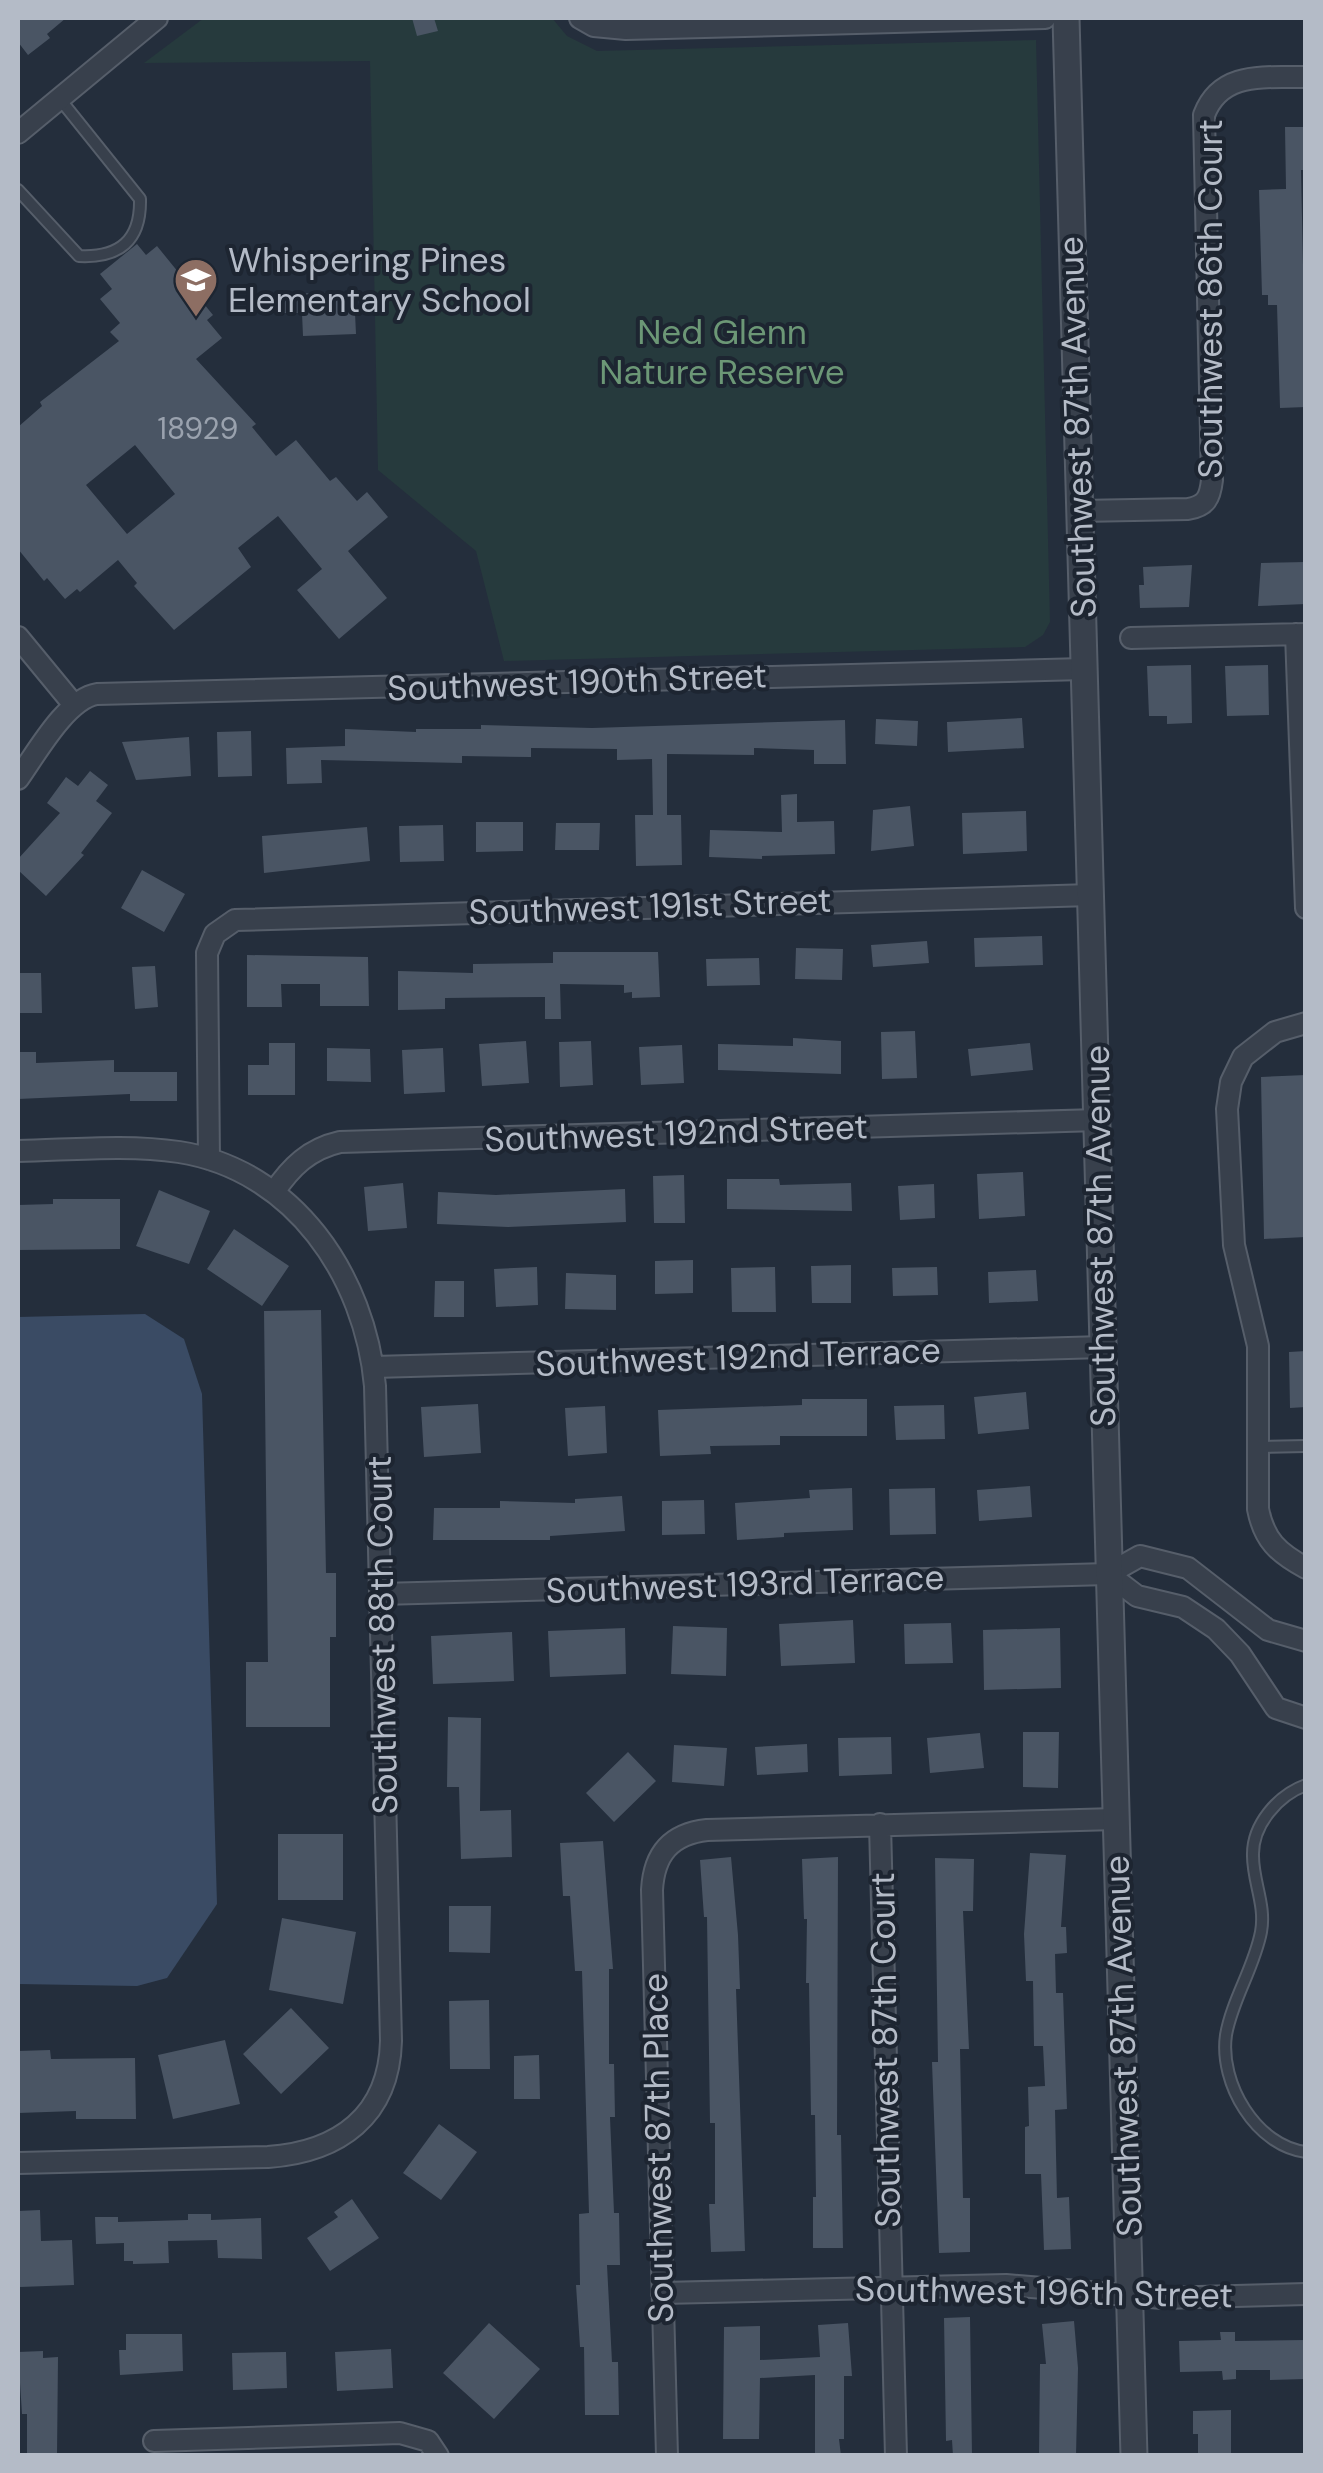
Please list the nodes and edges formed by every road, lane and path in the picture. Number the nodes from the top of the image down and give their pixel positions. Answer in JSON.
{"nodes":[{"id":1,"x":157,"y":18,"type":"edge"},
{"id":2,"x":580,"y":18,"type":"edge"},
{"id":3,"x":1045,"y":18,"type":"edge"},
{"id":4,"x":1066,"y":18,"type":"edge"},
{"id":5,"x":1306,"y":77,"type":"edge"},
{"id":6,"x":59,"y":98,"type":"junction"},
{"id":7,"x":18,"y":133,"type":"edge"},
{"id":8,"x":18,"y":190,"type":"edge"},
{"id":9,"x":1079,"y":510,"type":"junction"},
{"id":10,"x":1301,"y":634,"type":"edge"},
{"id":11,"x":18,"y":637,"type":"edge"},
{"id":12,"x":1131,"y":638,"type":"dead end"},
{"id":13,"x":1084,"y":669,"type":"junction"},
{"id":14,"x":74,"y":705,"type":"junction"},
{"id":15,"x":18,"y":780,"type":"edge"},
{"id":16,"x":1091,"y":895,"type":"junction"},
{"id":17,"x":1306,"y":908,"type":"edge"},
{"id":18,"x":1306,"y":1023,"type":"edge"},
{"id":19,"x":1098,"y":1120,"type":"junction"},
{"id":20,"x":18,"y":1151,"type":"edge"},
{"id":21,"x":209,"y":1159,"type":"junction"},
{"id":22,"x":274,"y":1192,"type":"junction"},
{"id":23,"x":1103,"y":1347,"type":"junction"},
{"id":24,"x":374,"y":1367,"type":"junction"},
{"id":25,"x":1306,"y":1446,"type":"edge"},
{"id":26,"x":1256,"y":1448,"type":"junction"},
{"id":27,"x":1306,"y":1568,"type":"edge"},
{"id":28,"x":1108,"y":1574,"type":"junction"},
{"id":29,"x":1201,"y":1576,"type":"junction"},
{"id":30,"x":381,"y":1594,"type":"junction"},
{"id":31,"x":1184,"y":1607,"type":"junction"},
{"id":32,"x":1256,"y":1620,"type":"junction"},
{"id":33,"x":1306,"y":1641,"type":"edge"},
{"id":34,"x":1233,"y":1646,"type":"junction"},
{"id":35,"x":1306,"y":1718,"type":"edge"},
{"id":36,"x":1306,"y":1785,"type":"edge"},
{"id":37,"x":1116,"y":1818,"type":"junction"},
{"id":38,"x":880,"y":1824,"type":"junction"},
{"id":39,"x":1306,"y":2152,"type":"edge"},
{"id":40,"x":18,"y":2163,"type":"edge"},
{"id":41,"x":892,"y":2289,"type":"junction"},
{"id":42,"x":662,"y":2293,"type":"junction"},
{"id":43,"x":1130,"y":2294,"type":"junction"},
{"id":44,"x":1306,"y":2294,"type":"edge"},
{"id":45,"x":154,"y":2441,"type":"dead end"},
{"id":46,"x":436,"y":2451,"type":"edge"},
{"id":47,"x":666,"y":2456,"type":"edge"},
{"id":48,"x":896,"y":2456,"type":"edge"},
{"id":49,"x":1134,"y":2456,"type":"edge"}],
"edges":[{"from":1,"to":6,"type":"street"},
{"from":2,"to":3,"type":"street"},
{"from":4,"to":9,"type":"street","name":"Southwest 87th Avenue"},
{"from":5,"to":9,"type":"street","name":"Southwest 86th Court"},
{"from":6,"to":7,"type":"street"},
{"from":6,"to":8,"type":"lane"},
{"from":9,"to":13,"type":"street","name":"Southwest 87th Avenue"},
{"from":10,"to":12,"type":"street"},
{"from":10,"to":17,"type":"street"},
{"from":11,"to":14,"type":"street"},
{"from":13,"to":14,"type":"street","name":"Southwest 190th Street"},
{"from":13,"to":16,"type":"street","name":"Southwest 87th Avenue"},
{"from":14,"to":15,"type":"street"},
{"from":16,"to":19,"type":"street","name":"Southwest 87th Avenue"},
{"from":16,"to":21,"type":"street","name":"Southwest 191st Street"},
{"from":18,"to":26,"type":"street"},
{"from":19,"to":22,"type":"street","name":"Southwest 192nd Street"},
{"from":19,"to":23,"type":"street","name":"Southwest 87th Avenue"},
{"from":20,"to":21,"type":"street","name":"Southwest 88th Court"},
{"from":21,"to":22,"type":"street","name":"Southwest 88th Court"},
{"from":22,"to":24,"type":"street","name":"Southwest 88th Court"},
{"from":23,"to":24,"type":"street","name":"Southwest 192nd Terrace"},
{"from":23,"to":28,"type":"street","name":"Southwest 87th Avenue"},
{"from":24,"to":30,"type":"street","name":"Southwest 88th Court"},
{"from":25,"to":26,"type":"lane"},
{"from":26,"to":27,"type":"street"},
{"from":28,"to":29,"type":"street"},
{"from":28,"to":30,"type":"street","name":"Southwest 193rd Terrace"},
{"from":28,"to":31,"type":"street"},
{"from":28,"to":37,"type":"street","name":"Southwest 87th Avenue"},
{"from":29,"to":31,"type":"street"},
{"from":29,"to":32,"type":"street"},
{"from":30,"to":40,"type":"street","name":"Southwest 88th Court"},
{"from":31,"to":34,"type":"street"},
{"from":32,"to":33,"type":"street"},
{"from":32,"to":34,"type":"street"},
{"from":34,"to":35,"type":"street"},
{"from":36,"to":39,"type":"lane"},
{"from":37,"to":38,"type":"street"},
{"from":37,"to":43,"type":"street","name":"Southwest 87th Avenue"},
{"from":38,"to":41,"type":"street","name":"Southwest 87th Court"},
{"from":38,"to":42,"type":"street","name":"Southwest 87th Place"},
{"from":41,"to":42,"type":"street","name":"Southwest 196th Street"},
{"from":41,"to":43,"type":"street","name":"Southwest 196th Street"},
{"from":41,"to":48,"type":"street","name":"Southwest 87th Court"},
{"from":42,"to":47,"type":"street","name":"Southwest 87th Place"},
{"from":43,"to":44,"type":"street","name":"Southwest 196th Street"},
{"from":43,"to":49,"type":"street","name":"Southwest 87th Avenue"},
{"from":45,"to":46,"type":"street"}]}
